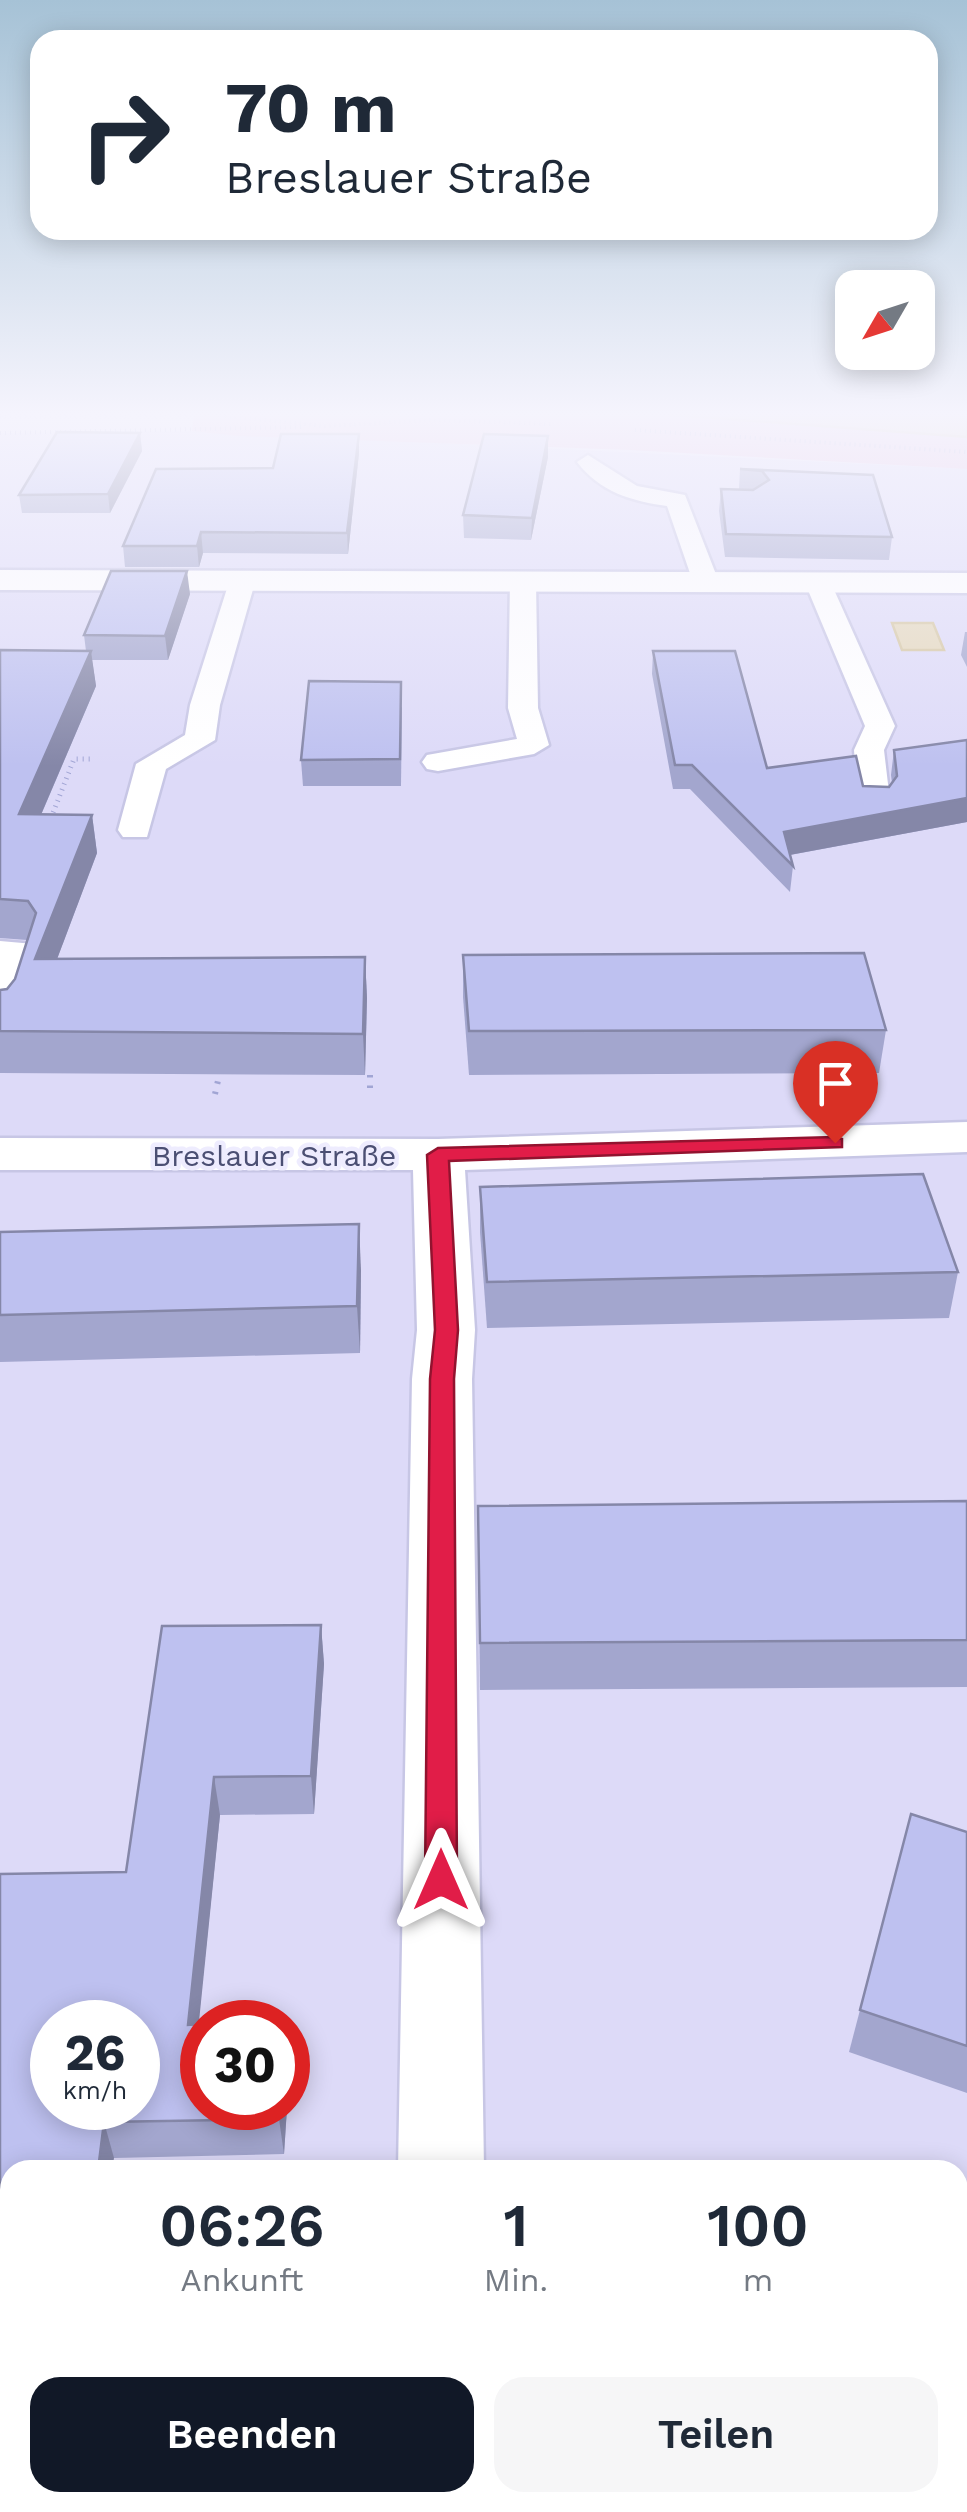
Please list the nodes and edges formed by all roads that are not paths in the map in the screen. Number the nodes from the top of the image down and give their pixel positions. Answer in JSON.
{"nodes":[{"id":1,"x":694,"y":531,"type":"edge"},
{"id":2,"x":243,"y":579,"type":"junction"},
{"id":3,"x":0,"y":580,"type":"edge"},
{"id":4,"x":523,"y":581,"type":"junction"},
{"id":5,"x":706,"y":582,"type":"junction"},
{"id":6,"x":818,"y":583,"type":"junction"},
{"id":7,"x":967,"y":583,"type":"edge"},
{"id":8,"x":438,"y":762,"type":"dead end"},
{"id":9,"x":874,"y":802,"type":"edge"},
{"id":10,"x":135,"y":830,"type":"dead end"},
{"id":11,"x":0,"y":952,"type":"edge"},
{"id":12,"x":0,"y":1018,"type":"edge"},
{"id":13,"x":967,"y":1137,"type":"edge"},
{"id":14,"x":0,"y":1154,"type":"edge"},
{"id":15,"x":438,"y":1155,"type":"junction"},
{"id":16,"x":441,"y":2160,"type":"edge"}],
"edges":[{"from":1,"to":5,"type":"lane"},
{"from":2,"to":3,"type":"street"},
{"from":2,"to":4,"type":"street"},
{"from":2,"to":10,"type":"lane"},
{"from":4,"to":5,"type":"street"},
{"from":4,"to":8,"type":"lane"},
{"from":5,"to":6,"type":"street"},
{"from":6,"to":7,"type":"street"},
{"from":6,"to":9,"type":"lane"},
{"from":11,"to":12,"type":"lane"},
{"from":13,"to":15,"type":"street","name":"Breslauer Straße"},
{"from":14,"to":15,"type":"street","name":"Breslauer Straße"},
{"from":15,"to":16,"type":"street"}]}
